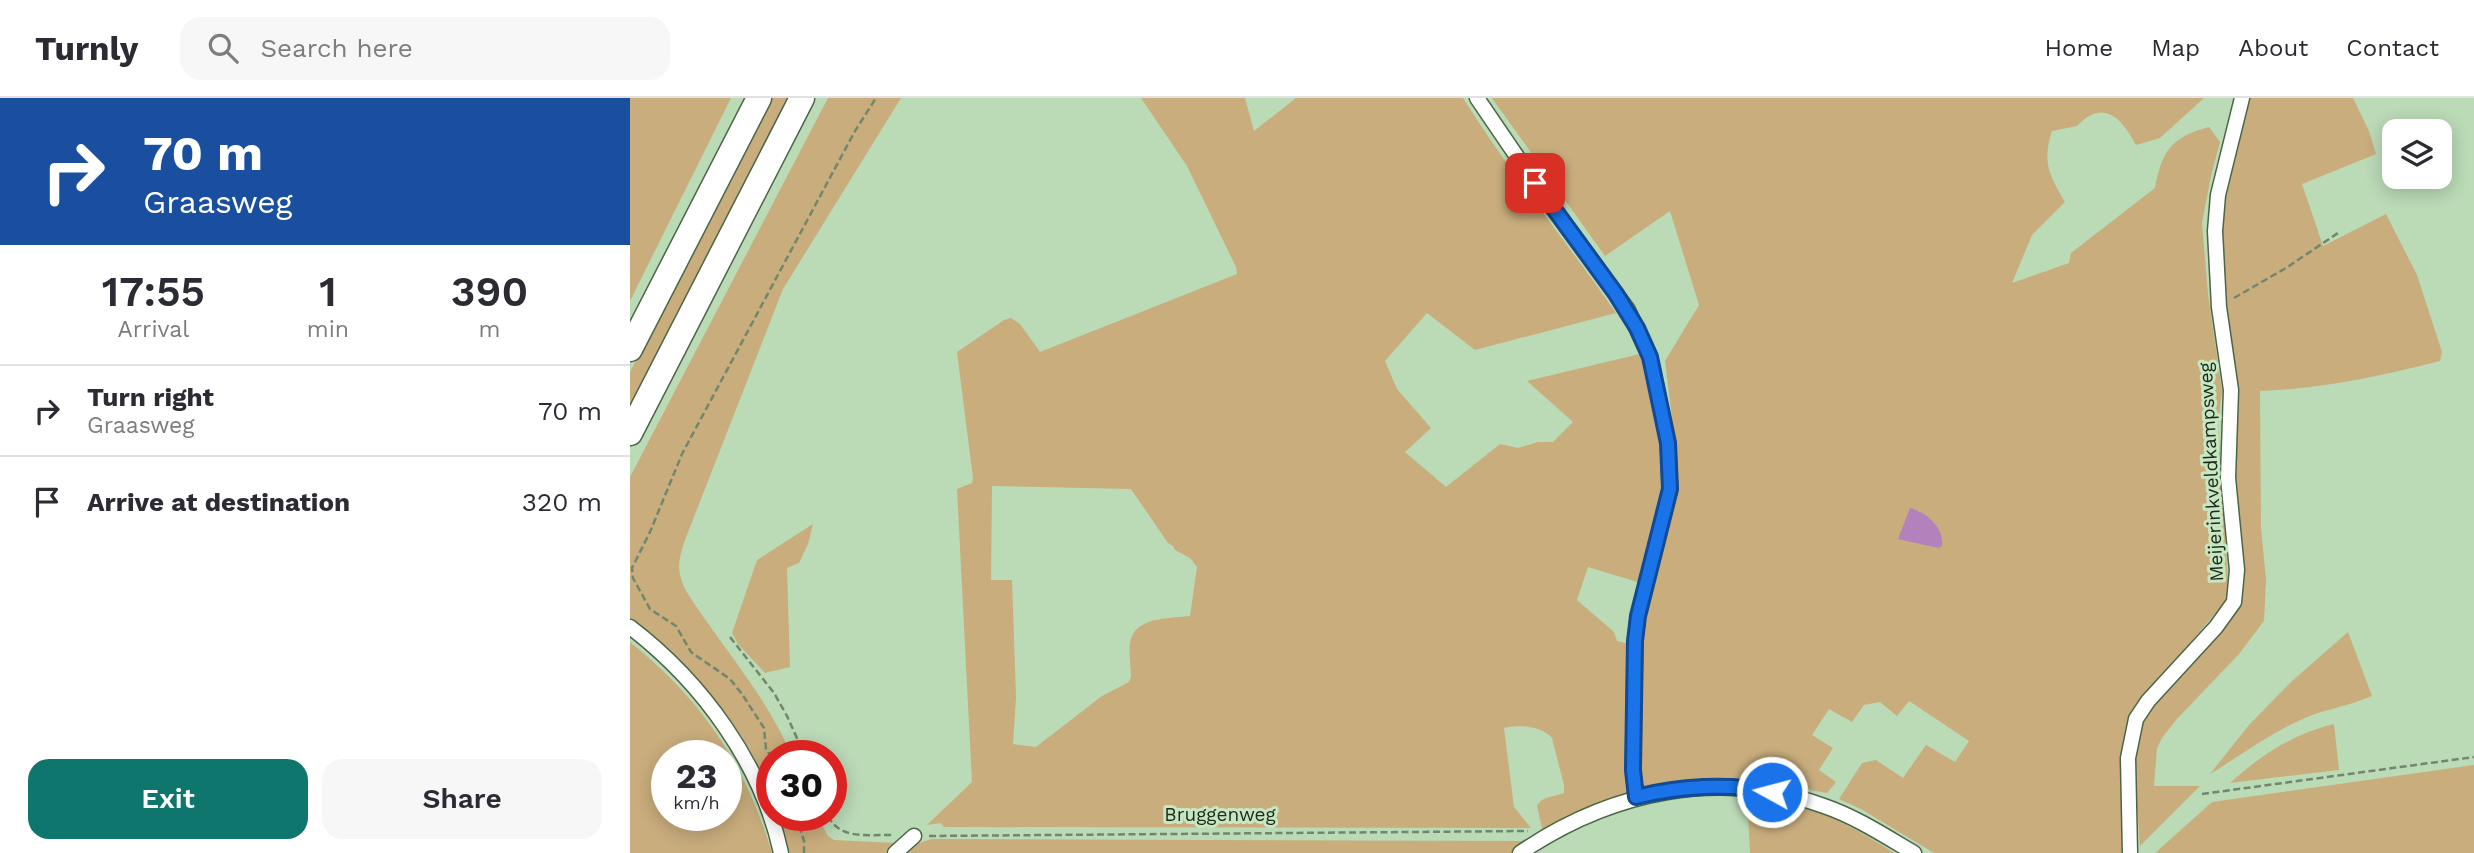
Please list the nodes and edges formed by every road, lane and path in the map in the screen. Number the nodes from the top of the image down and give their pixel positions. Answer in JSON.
{"nodes":[{"id":1,"x":759,"y":98,"type":"edge"},
{"id":2,"x":802,"y":98,"type":"edge"},
{"id":3,"x":876,"y":98,"type":"edge"},
{"id":4,"x":1477,"y":98,"type":"edge"},
{"id":5,"x":2242,"y":98,"type":"edge"},
{"id":6,"x":2338,"y":233,"type":"dead end"},
{"id":7,"x":2219,"y":307,"type":"junction"},
{"id":8,"x":630,"y":349,"type":"edge"},
{"id":9,"x":630,"y":433,"type":"edge"},
{"id":10,"x":630,"y":627,"type":"edge"},
{"id":11,"x":730,"y":637,"type":"dead end"},
{"id":12,"x":765,"y":740,"type":"edge"},
{"id":13,"x":798,"y":740,"type":"edge"},
{"id":14,"x":2474,"y":757,"type":"edge"},
{"id":15,"x":2202,"y":794,"type":"dead end"},
{"id":16,"x":1636,"y":797,"type":"junction"},
{"id":17,"x":801,"y":831,"type":"edge"},
{"id":18,"x":841,"y":831,"type":"edge"},
{"id":19,"x":1552,"y":831,"type":"junction"},
{"id":20,"x":914,"y":836,"type":"junction"},
{"id":21,"x":781,"y":853,"type":"edge"},
{"id":22,"x":804,"y":853,"type":"edge"},
{"id":23,"x":895,"y":853,"type":"edge"},
{"id":24,"x":1520,"y":853,"type":"edge"},
{"id":25,"x":1914,"y":853,"type":"edge"},
{"id":26,"x":2130,"y":853,"type":"edge"}],
"edges":[{"from":1,"to":8,"type":"highway"},
{"from":2,"to":9,"type":"highway"},
{"from":3,"to":12,"type":"path"},
{"from":4,"to":16,"type":"street"},
{"from":5,"to":7,"type":"street","name":"Meijerinkveldkampsweg"},
{"from":6,"to":7,"type":"path"},
{"from":7,"to":26,"type":"street","name":"Meijerinkveldkampsweg"},
{"from":10,"to":21,"type":"street"},
{"from":11,"to":13,"type":"path"},
{"from":14,"to":15,"type":"path"},
{"from":16,"to":19,"type":"street"},
{"from":16,"to":25,"type":"street"},
{"from":17,"to":22,"type":"path"},
{"from":18,"to":20,"type":"path","name":"Bruggenweg"},
{"from":19,"to":20,"type":"path","name":"Bruggenweg"},
{"from":19,"to":24,"type":"street"},
{"from":20,"to":23,"type":"street"}]}
